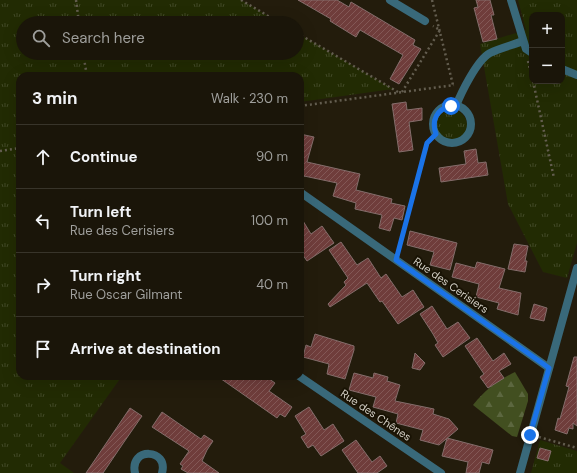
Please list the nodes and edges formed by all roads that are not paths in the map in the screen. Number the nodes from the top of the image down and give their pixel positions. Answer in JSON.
{"nodes":[{"id":1,"x":390,"y":0,"type":"edge"},
{"id":2,"x":511,"y":0,"type":"edge"},
{"id":3,"x":425,"y":21,"type":"road end"},
{"id":4,"x":523,"y":42,"type":"junction"},
{"id":5,"x":529,"y":51,"type":"edge"},
{"id":6,"x":565,"y":70,"type":"edge"},
{"id":7,"x":577,"y":75,"type":"edge"},
{"id":8,"x":456,"y":106,"type":"junction"},
{"id":9,"x":304,"y":195,"type":"edge"},
{"id":10,"x":577,"y":268,"type":"edge"},
{"id":11,"x":549,"y":368,"type":"junction"},
{"id":12,"x":304,"y":379,"type":"edge"},
{"id":13,"x":135,"y":473,"type":"edge"},
{"id":14,"x":162,"y":473,"type":"edge"},
{"id":15,"x":441,"y":473,"type":"edge"},
{"id":16,"x":520,"y":473,"type":"edge"}],
"edges":[{"from":1,"to":3,"type":"street"},
{"from":2,"to":4,"type":"street"},
{"from":4,"to":5,"type":"street"},
{"from":4,"to":8,"type":"street"},
{"from":6,"to":7,"type":"street"},
{"from":8,"to":8,"type":"street"},
{"from":9,"to":11,"type":"street","name":"Rue des Cerisiers"},
{"from":10,"to":11,"type":"street"},
{"from":11,"to":16,"type":"street"},
{"from":12,"to":15,"type":"street","name":"Rue des Chênes"},
{"from":13,"to":14,"type":"street"}]}
